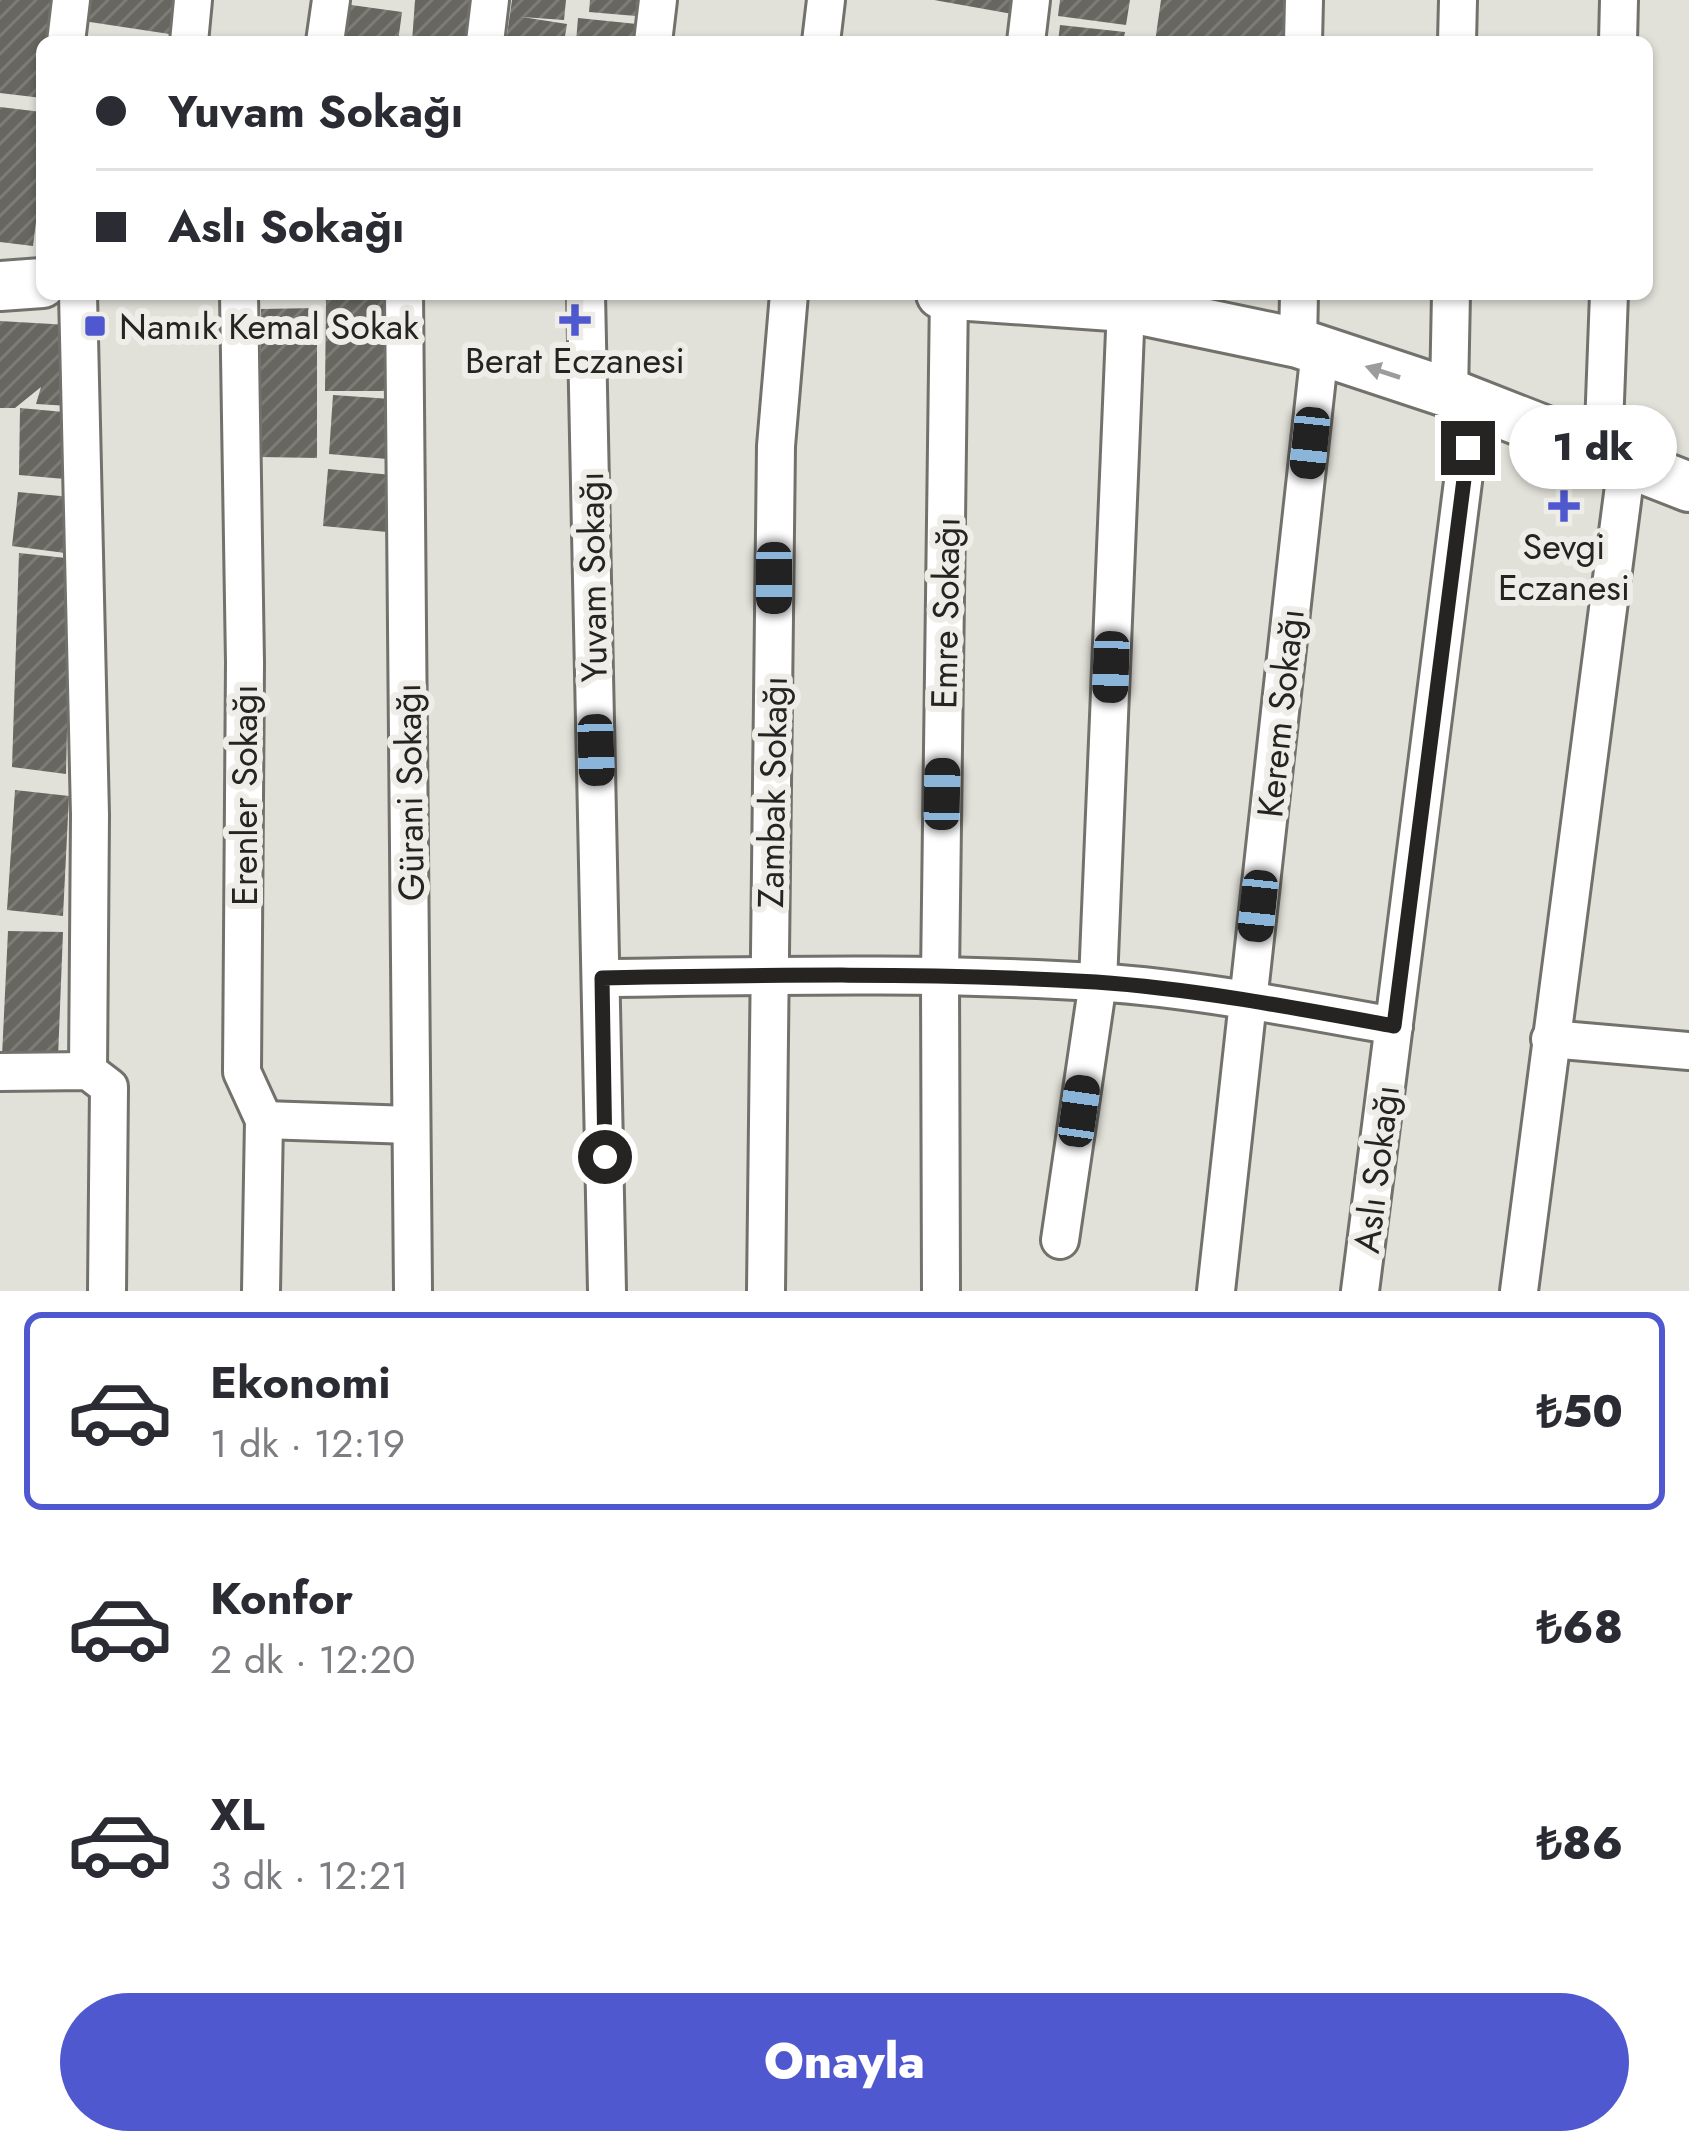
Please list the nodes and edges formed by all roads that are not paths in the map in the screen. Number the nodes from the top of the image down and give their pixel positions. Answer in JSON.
{"nodes":[{"id":1,"x":70,"y":0,"type":"edge"},
{"id":2,"x":193,"y":0,"type":"edge"},
{"id":3,"x":331,"y":0,"type":"edge"},
{"id":4,"x":490,"y":0,"type":"edge"},
{"id":5,"x":658,"y":0,"type":"edge"},
{"id":6,"x":826,"y":0,"type":"edge"},
{"id":7,"x":1031,"y":0,"type":"edge"},
{"id":8,"x":1304,"y":0,"type":"edge"},
{"id":9,"x":1458,"y":0,"type":"edge"},
{"id":10,"x":1619,"y":0,"type":"edge"},
{"id":11,"x":67,"y":36,"type":"edge"},
{"id":12,"x":190,"y":36,"type":"edge"},
{"id":13,"x":326,"y":36,"type":"edge"},
{"id":14,"x":486,"y":36,"type":"edge"},
{"id":15,"x":654,"y":36,"type":"edge"},
{"id":16,"x":821,"y":36,"type":"edge"},
{"id":17,"x":1027,"y":36,"type":"edge"},
{"id":18,"x":1303,"y":36,"type":"edge"},
{"id":19,"x":1457,"y":36,"type":"edge"},
{"id":20,"x":1618,"y":36,"type":"edge"},
{"id":21,"x":42,"y":300,"type":"edge"},
{"id":22,"x":239,"y":300,"type":"edge"},
{"id":23,"x":404,"y":300,"type":"edge"},
{"id":24,"x":586,"y":300,"type":"edge"},
{"id":25,"x":788,"y":300,"type":"edge"},
{"id":26,"x":970,"y":300,"type":"edge"},
{"id":27,"x":1035,"y":300,"type":"edge"},
{"id":28,"x":1300,"y":300,"type":"edge"},
{"id":29,"x":1452,"y":300,"type":"edge"},
{"id":30,"x":1609,"y":300,"type":"edge"},
{"id":31,"x":1126,"y":307,"type":"junction"},
{"id":32,"x":1309,"y":347,"type":"junction"},
{"id":33,"x":1461,"y":398,"type":"junction"},
{"id":34,"x":1615,"y":459,"type":"junction"},
{"id":35,"x":1689,"y":487,"type":"edge"},
{"id":36,"x":770,"y":975,"type":"junction"},
{"id":37,"x":940,"y":976,"type":"junction"},
{"id":38,"x":602,"y":978,"type":"junction"},
{"id":39,"x":1098,"y":982,"type":"junction"},
{"id":40,"x":1248,"y":999,"type":"junction"},
{"id":41,"x":1394,"y":1026,"type":"junction"},
{"id":42,"x":1550,"y":1039,"type":"junction"},
{"id":43,"x":1689,"y":1051,"type":"edge"},
{"id":44,"x":88,"y":1071,"type":"junction"},
{"id":45,"x":0,"y":1072,"type":"edge"},
{"id":46,"x":264,"y":1120,"type":"junction"},
{"id":47,"x":411,"y":1125,"type":"junction"},
{"id":48,"x":1060,"y":1240,"type":"dead end"},
{"id":49,"x":107,"y":1291,"type":"edge"},
{"id":50,"x":261,"y":1291,"type":"edge"},
{"id":51,"x":413,"y":1291,"type":"edge"},
{"id":52,"x":607,"y":1291,"type":"edge"},
{"id":53,"x":766,"y":1291,"type":"edge"},
{"id":54,"x":940,"y":1291,"type":"edge"},
{"id":55,"x":1216,"y":1291,"type":"edge"},
{"id":56,"x":1360,"y":1291,"type":"edge"},
{"id":57,"x":1519,"y":1291,"type":"edge"}],
"edges":[{"from":1,"to":11,"type":"street"},
{"from":2,"to":12,"type":"street"},
{"from":3,"to":13,"type":"street"},
{"from":4,"to":14,"type":"street"},
{"from":5,"to":15,"type":"street"},
{"from":6,"to":16,"type":"street"},
{"from":7,"to":17,"type":"street"},
{"from":8,"to":18,"type":"street"},
{"from":9,"to":19,"type":"street"},
{"from":10,"to":20,"type":"street"},
{"from":21,"to":44,"type":"street"},
{"from":22,"to":46,"type":"street","name":"Erenler Sokağı"},
{"from":23,"to":47,"type":"street","name":"Gürani Sokağı"},
{"from":24,"to":38,"type":"street","name":"Yuvam Sokağı"},
{"from":25,"to":36,"type":"street","name":"Zambak Sokağı"},
{"from":26,"to":37,"type":"street","name":"Emre Sokağı"},
{"from":27,"to":31,"type":"main road"},
{"from":28,"to":32,"type":"street","name":"Kerem Sokağı"},
{"from":29,"to":33,"type":"street","name":"Aslı Sokağı"},
{"from":30,"to":34,"type":"street"},
{"from":31,"to":32,"type":"main road"},
{"from":31,"to":39,"type":"street"},
{"from":33,"to":32,"type":"main road","one_way":true},
{"from":32,"to":40,"type":"street","name":"Kerem Sokağı"},
{"from":33,"to":34,"type":"main road"},
{"from":33,"to":41,"type":"street","name":"Aslı Sokağı"},
{"from":34,"to":35,"type":"main road"},
{"from":34,"to":42,"type":"street"},
{"from":36,"to":37,"type":"street"},
{"from":36,"to":38,"type":"street"},
{"from":36,"to":53,"type":"street","name":"Zambak Sokağı"},
{"from":37,"to":39,"type":"street"},
{"from":37,"to":54,"type":"street","name":"Emre Sokağı"},
{"from":38,"to":52,"type":"street","name":"Yuvam Sokağı"},
{"from":39,"to":40,"type":"street"},
{"from":39,"to":48,"type":"street"},
{"from":40,"to":41,"type":"street"},
{"from":40,"to":55,"type":"street","name":"Kerem Sokağı"},
{"from":41,"to":56,"type":"street","name":"Aslı Sokağı"},
{"from":42,"to":43,"type":"street"},
{"from":42,"to":57,"type":"street"},
{"from":44,"to":45,"type":"street"},
{"from":44,"to":49,"type":"street"},
{"from":46,"to":47,"type":"street"},
{"from":46,"to":50,"type":"street","name":"Erenler Sokağı"},
{"from":47,"to":51,"type":"street","name":"Gürani Sokağı"}]}
